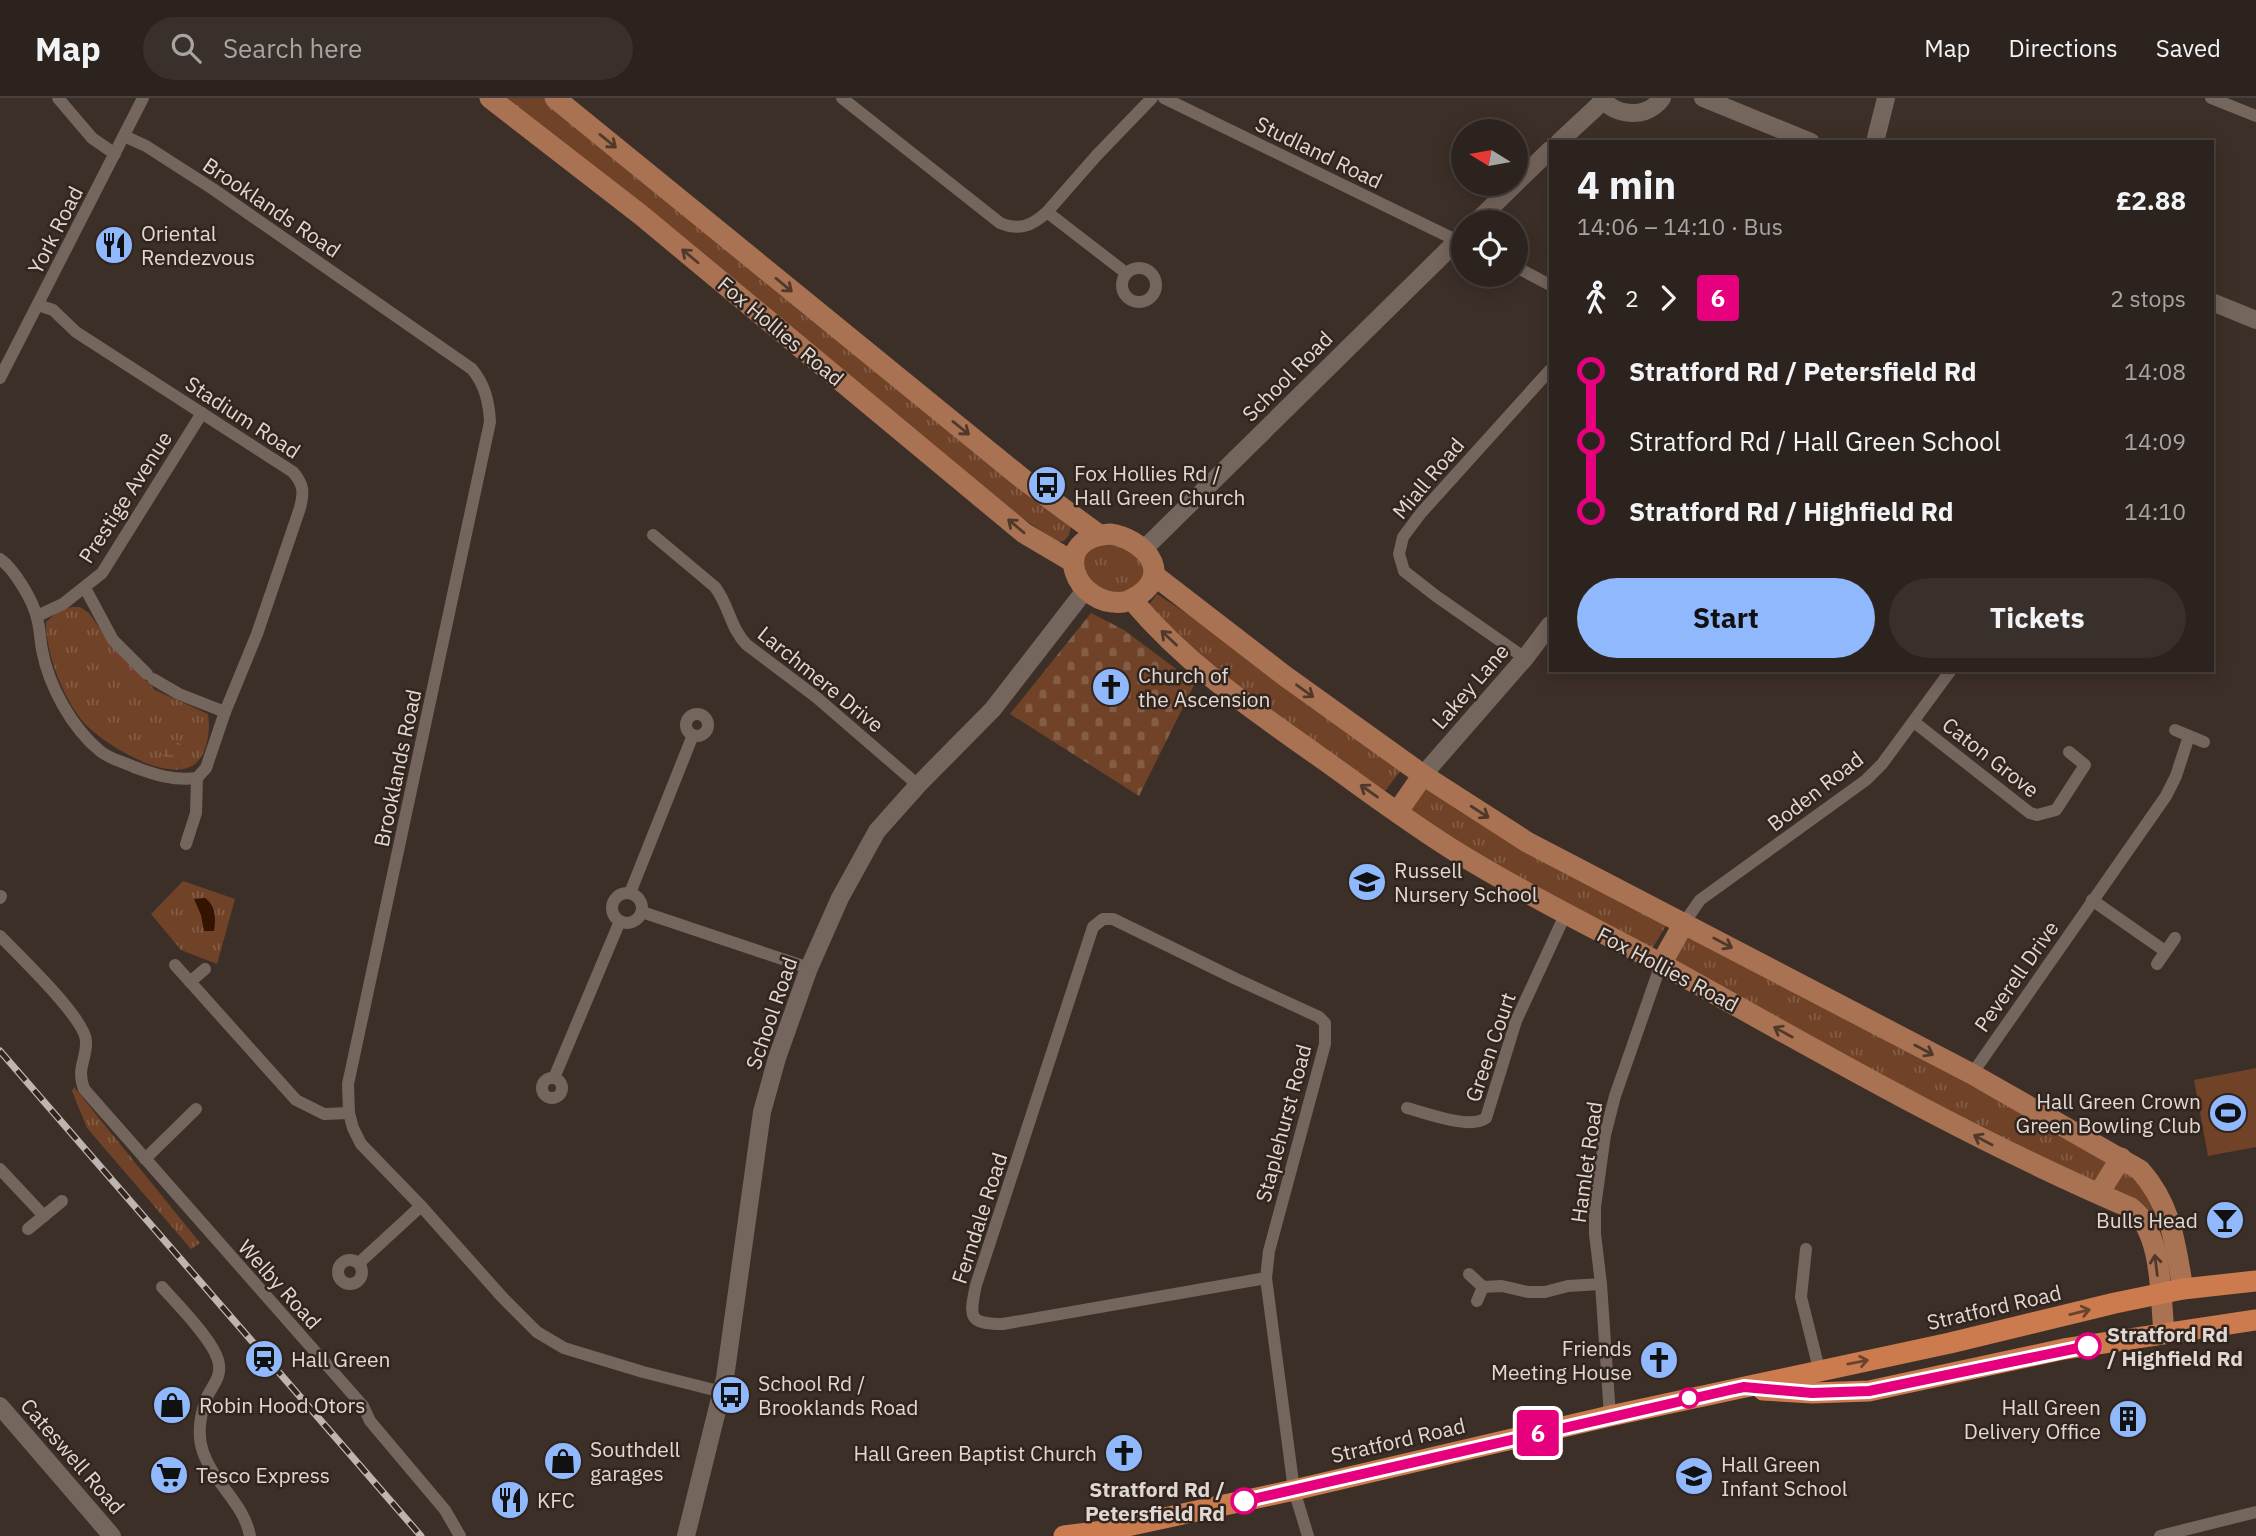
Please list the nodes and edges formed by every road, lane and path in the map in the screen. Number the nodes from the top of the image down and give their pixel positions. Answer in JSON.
{"nodes":[{"id":1,"x":58,"y":98,"type":"edge"},
{"id":2,"x":143,"y":98,"type":"edge"},
{"id":3,"x":490,"y":98,"type":"edge"},
{"id":4,"x":555,"y":98,"type":"edge"},
{"id":5,"x":842,"y":98,"type":"edge"},
{"id":6,"x":1152,"y":98,"type":"edge"},
{"id":7,"x":1164,"y":98,"type":"edge"},
{"id":8,"x":1662,"y":98,"type":"edge"},
{"id":9,"x":1703,"y":98,"type":"edge"},
{"id":10,"x":1886,"y":98,"type":"edge"},
{"id":11,"x":2211,"y":98,"type":"edge"},
{"id":12,"x":1602,"y":99,"type":"edge"},
{"id":13,"x":2256,"y":116,"type":"edge"},
{"id":14,"x":124,"y":136,"type":"junction"},
{"id":15,"x":1561,"y":140,"type":"edge"},
{"id":16,"x":1806,"y":140,"type":"edge"},
{"id":17,"x":1873,"y":140,"type":"edge"},
{"id":18,"x":1549,"y":151,"type":"edge"},
{"id":19,"x":115,"y":153,"type":"junction"},
{"id":20,"x":1528,"y":171,"type":"edge"},
{"id":21,"x":1502,"y":196,"type":"edge"},
{"id":22,"x":1488,"y":210,"type":"edge"},
{"id":23,"x":1047,"y":212,"type":"junction"},
{"id":24,"x":1451,"y":235,"type":"edge"},
{"id":25,"x":1451,"y":250,"type":"edge"},
{"id":26,"x":1126,"y":273,"type":"dead end"},
{"id":27,"x":1528,"y":273,"type":"edge"},
{"id":28,"x":1549,"y":284,"type":"edge"},
{"id":29,"x":2214,"y":303,"type":"edge"},
{"id":30,"x":38,"y":305,"type":"junction"},
{"id":31,"x":2256,"y":320,"type":"edge"},
{"id":32,"x":1549,"y":371,"type":"edge"},
{"id":33,"x":0,"y":378,"type":"edge"},
{"id":34,"x":202,"y":413,"type":"junction"},
{"id":35,"x":653,"y":535,"type":"dead end"},
{"id":36,"x":1099,"y":535,"type":"junction"},
{"id":37,"x":1144,"y":549,"type":"junction"},
{"id":38,"x":0,"y":559,"type":"edge"},
{"id":39,"x":1073,"y":562,"type":"junction"},
{"id":40,"x":1154,"y":575,"type":"junction"},
{"id":41,"x":85,"y":588,"type":"junction"},
{"id":42,"x":1087,"y":589,"type":"junction"},
{"id":43,"x":1132,"y":600,"type":"junction"},
{"id":44,"x":37,"y":616,"type":"junction"},
{"id":45,"x":1549,"y":626,"type":"edge"},
{"id":46,"x":1525,"y":658,"type":"junction"},
{"id":47,"x":1950,"y":672,"type":"edge"},
{"id":48,"x":225,"y":712,"type":"junction"},
{"id":49,"x":1914,"y":722,"type":"junction"},
{"id":50,"x":2175,"y":730,"type":"dead end"},
{"id":51,"x":693,"y":735,"type":"dead end"},
{"id":52,"x":2189,"y":736,"type":"junction"},
{"id":53,"x":2204,"y":742,"type":"dead end"},
{"id":54,"x":2068,"y":752,"type":"dead end"},
{"id":55,"x":1423,"y":775,"type":"junction"},
{"id":56,"x":197,"y":778,"type":"junction"},
{"id":57,"x":918,"y":785,"type":"junction"},
{"id":58,"x":1398,"y":811,"type":"junction"},
{"id":59,"x":186,"y":844,"type":"dead end"},
{"id":60,"x":630,"y":893,"type":"junction"},
{"id":61,"x":2092,"y":900,"type":"junction"},
{"id":62,"x":642,"y":912,"type":"junction"},
{"id":63,"x":1566,"y":915,"type":"junction"},
{"id":64,"x":620,"y":921,"type":"junction"},
{"id":65,"x":1684,"y":923,"type":"junction"},
{"id":66,"x":1093,"y":927,"type":"joint"},
{"id":67,"x":0,"y":936,"type":"edge"},
{"id":68,"x":2175,"y":937,"type":"dead end"},
{"id":69,"x":2165,"y":951,"type":"junction"},
{"id":70,"x":1661,"y":964,"type":"junction"},
{"id":71,"x":2157,"y":964,"type":"dead end"},
{"id":72,"x":175,"y":965,"type":"dead end"},
{"id":73,"x":808,"y":968,"type":"junction"},
{"id":74,"x":205,"y":970,"type":"dead end"},
{"id":75,"x":190,"y":982,"type":"junction"},
{"id":76,"x":1972,"y":1074,"type":"junction"},
{"id":77,"x":554,"y":1079,"type":"dead end"},
{"id":78,"x":1407,"y":1108,"type":"dead end"},
{"id":79,"x":195,"y":1109,"type":"dead end"},
{"id":80,"x":349,"y":1112,"type":"junction"},
{"id":81,"x":2121,"y":1158,"type":"junction"},
{"id":82,"x":145,"y":1159,"type":"junction"},
{"id":83,"x":0,"y":1169,"type":"edge"},
{"id":84,"x":2099,"y":1193,"type":"junction"},
{"id":85,"x":62,"y":1201,"type":"dead end"},
{"id":86,"x":421,"y":1206,"type":"junction"},
{"id":87,"x":44,"y":1216,"type":"junction"},
{"id":88,"x":28,"y":1229,"type":"dead end"},
{"id":89,"x":1806,"y":1249,"type":"dead end"},
{"id":90,"x":359,"y":1263,"type":"dead end"},
{"id":91,"x":1469,"y":1274,"type":"dead end"},
{"id":92,"x":1266,"y":1278,"type":"junction"},
{"id":93,"x":2256,"y":1281,"type":"edge"},
{"id":94,"x":1601,"y":1284,"type":"junction"},
{"id":95,"x":162,"y":1287,"type":"dead end"},
{"id":96,"x":1483,"y":1287,"type":"junction"},
{"id":97,"x":2183,"y":1289,"type":"junction"},
{"id":98,"x":2160,"y":1294,"type":"junction"},
{"id":99,"x":1477,"y":1301,"type":"dead end"},
{"id":100,"x":2255,"y":1321,"type":"edge"},
{"id":101,"x":2164,"y":1332,"type":"junction"},
{"id":102,"x":1819,"y":1369,"type":"junction"},
{"id":103,"x":1744,"y":1387,"type":"junction"},
{"id":104,"x":722,"y":1392,"type":"junction"},
{"id":105,"x":1825,"y":1393,"type":"junction"},
{"id":106,"x":0,"y":1406,"type":"edge"},
{"id":107,"x":1610,"y":1416,"type":"junction"},
{"id":108,"x":1294,"y":1490,"type":"junction"},
{"id":109,"x":2256,"y":1513,"type":"edge"},
{"id":110,"x":112,"y":1536,"type":"edge"},
{"id":111,"x":250,"y":1536,"type":"edge"},
{"id":112,"x":460,"y":1536,"type":"edge"},
{"id":113,"x":686,"y":1536,"type":"edge"},
{"id":114,"x":1063,"y":1536,"type":"edge"},
{"id":115,"x":1308,"y":1536,"type":"edge"},
{"id":116,"x":2160,"y":1536,"type":"edge"}],
"edges":[{"from":1,"to":19,"type":"street"},
{"from":2,"to":14,"type":"street","name":"York Road"},
{"from":39,"to":3,"type":"main road","name":"Fox Hollies Road","one_way":true},
{"from":4,"to":36,"type":"main road","name":"Fox Hollies Road","one_way":true},
{"from":5,"to":23,"type":"street"},
{"from":6,"to":23,"type":"street"},
{"from":7,"to":24,"type":"street","name":"Studland Road"},
{"from":8,"to":12,"type":"street"},
{"from":9,"to":16,"type":"street"},
{"from":10,"to":17,"type":"street"},
{"from":11,"to":13,"type":"street"},
{"from":12,"to":15,"type":"street"},
{"from":14,"to":19,"type":"street","name":"York Road"},
{"from":14,"to":80,"type":"street","name":"Brooklands Road"},
{"from":18,"to":20,"type":"street"},
{"from":19,"to":30,"type":"street","name":"York Road"},
{"from":21,"to":22,"type":"street"},
{"from":23,"to":26,"type":"street"},
{"from":25,"to":37,"type":"street","name":"School Road"},
{"from":27,"to":28,"type":"street"},
{"from":29,"to":31,"type":"street"},
{"from":30,"to":33,"type":"street","name":"York Road"},
{"from":30,"to":34,"type":"street","name":"Stadium Road"},
{"from":32,"to":46,"type":"street","name":"Miall Road"},
{"from":34,"to":41,"type":"street","name":"Prestige Avenue"},
{"from":34,"to":48,"type":"street","name":"Stadium Road"},
{"from":35,"to":57,"type":"street","name":"Larchmere Drive"},
{"from":36,"to":37,"type":"main road"},
{"from":36,"to":39,"type":"main road"},
{"from":37,"to":40,"type":"main road"},
{"from":38,"to":44,"type":"street"},
{"from":39,"to":42,"type":"main road"},
{"from":40,"to":43,"type":"main road"},
{"from":40,"to":55,"type":"main road","one_way":true},
{"from":41,"to":44,"type":"street","name":"Prestige Avenue"},
{"from":41,"to":48,"type":"street"},
{"from":42,"to":43,"type":"main road"},
{"from":42,"to":57,"type":"street","name":"School Road"},
{"from":58,"to":43,"type":"main road","name":"Fox Hollies Road","one_way":true},
{"from":44,"to":56,"type":"street"},
{"from":45,"to":46,"type":"street","name":"Lakey Lane"},
{"from":46,"to":55,"type":"street","name":"Lakey Lane"},
{"from":47,"to":49,"type":"street","name":"Boden Road"},
{"from":48,"to":56,"type":"street","name":"Stadium Road"},
{"from":49,"to":54,"type":"street","name":"Caton Grove"},
{"from":49,"to":65,"type":"street","name":"Boden Road"},
{"from":50,"to":52,"type":"street"},
{"from":51,"to":60,"type":"street"},
{"from":52,"to":53,"type":"street"},
{"from":52,"to":61,"type":"street","name":"Peverell Drive"},
{"from":55,"to":58,"type":"main road"},
{"from":55,"to":65,"type":"main road","one_way":true},
{"from":56,"to":59,"type":"street","name":"Stadium Road"},
{"from":57,"to":73,"type":"street","name":"School Road"},
{"from":58,"to":63,"type":"main road","name":"Fox Hollies Road"},
{"from":60,"to":62,"type":"street"},
{"from":60,"to":64,"type":"street"},
{"from":61,"to":69,"type":"street"},
{"from":61,"to":76,"type":"street","name":"Peverell Drive"},
{"from":62,"to":64,"type":"street"},
{"from":62,"to":73,"type":"street"},
{"from":63,"to":70,"type":"main road","name":"Fox Hollies Road"},
{"from":63,"to":78,"type":"street","name":"Green Court"},
{"from":64,"to":77,"type":"street"},
{"from":65,"to":70,"type":"main road"},
{"from":65,"to":76,"type":"main road","one_way":true},
{"from":66,"to":92,"type":"street","name":"Staplehurst Road"},
{"from":66,"to":92,"type":"street","name":"Ferndale Road"},
{"from":67,"to":82,"type":"street","name":"Welby Road"},
{"from":68,"to":69,"type":"street"},
{"from":69,"to":71,"type":"street"},
{"from":84,"to":70,"type":"main road","name":"Fox Hollies Road","one_way":true},
{"from":70,"to":94,"type":"street","name":"Hamlet Road"},
{"from":72,"to":75,"type":"street"},
{"from":73,"to":104,"type":"street","name":"School Road"},
{"from":74,"to":75,"type":"street"},
{"from":75,"to":80,"type":"street"},
{"from":76,"to":81,"type":"main road"},
{"from":79,"to":82,"type":"street"},
{"from":80,"to":86,"type":"street","name":"Brooklands Road"},
{"from":81,"to":84,"type":"main road"},
{"from":81,"to":97,"type":"main road"},
{"from":82,"to":112,"type":"street","name":"Welby Road"},
{"from":83,"to":87,"type":"street"},
{"from":98,"to":84,"type":"main road","name":"Fox Hollies Road","one_way":true},
{"from":85,"to":87,"type":"street"},
{"from":86,"to":90,"type":"street"},
{"from":86,"to":104,"type":"street","name":"Brooklands Road"},
{"from":87,"to":88,"type":"street"},
{"from":89,"to":102,"type":"street"},
{"from":91,"to":96,"type":"street"},
{"from":92,"to":108,"type":"street","name":"Staplehurst Road"},
{"from":93,"to":97,"type":"highway","name":"Stratford Road"},
{"from":94,"to":96,"type":"street"},
{"from":94,"to":107,"type":"street","name":"Hamlet Road"},
{"from":95,"to":111,"type":"street"},
{"from":96,"to":99,"type":"street"},
{"from":97,"to":98,"type":"highway","name":"Stratford Road"},
{"from":98,"to":101,"type":"main road","name":"Fox Hollies Road"},
{"from":102,"to":98,"type":"highway","name":"Stratford Road","one_way":true},
{"from":100,"to":101,"type":"highway","name":"Stratford Road"},
{"from":101,"to":105,"type":"highway","name":"Stratford Road"},
{"from":102,"to":103,"type":"highway","name":"Stratford Road"},
{"from":102,"to":105,"type":"highway"},
{"from":103,"to":105,"type":"highway","name":"Stratford Road"},
{"from":103,"to":107,"type":"highway","name":"Stratford Road"},
{"from":104,"to":113,"type":"street","name":"School Road"},
{"from":106,"to":110,"type":"street","name":"Cateswell Road"},
{"from":107,"to":108,"type":"highway","name":"Stratford Road"},
{"from":108,"to":114,"type":"highway","name":"Stratford Road"},
{"from":108,"to":115,"type":"street","name":"Staplehurst Road"},
{"from":109,"to":116,"type":"street"}]}
